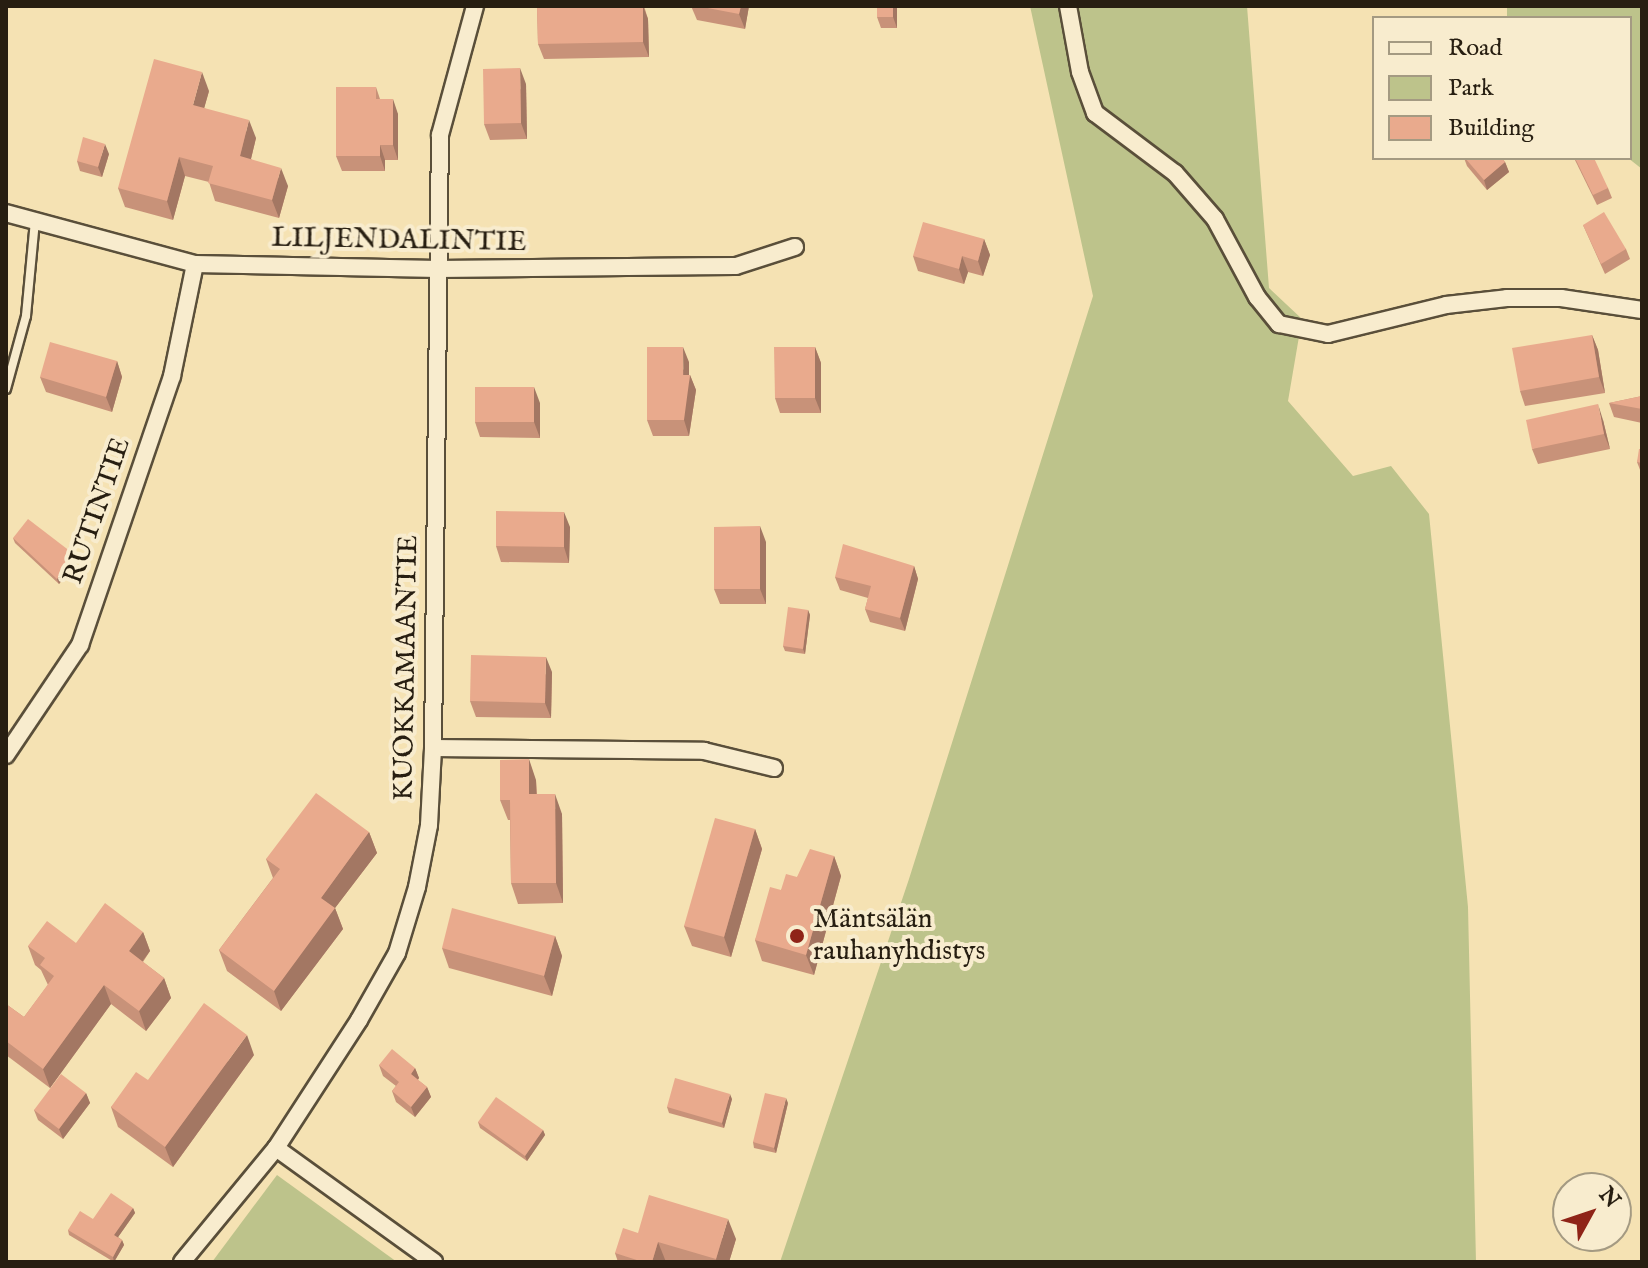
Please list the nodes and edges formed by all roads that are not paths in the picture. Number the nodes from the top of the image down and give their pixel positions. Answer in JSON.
{"nodes":[{"id":1,"x":475,"y":6,"type":"edge"},
{"id":2,"x":1068,"y":6,"type":"edge"},
{"id":3,"x":6,"y":213,"type":"edge"},
{"id":4,"x":35,"y":221,"type":"junction"},
{"id":5,"x":795,"y":247,"type":"dead end"},
{"id":6,"x":195,"y":264,"type":"junction"},
{"id":7,"x":438,"y":269,"type":"junction"},
{"id":8,"x":1642,"y":310,"type":"edge"},
{"id":9,"x":6,"y":389,"type":"edge"},
{"id":10,"x":433,"y":748,"type":"junction"},
{"id":11,"x":6,"y":755,"type":"edge"},
{"id":12,"x":774,"y":768,"type":"dead end"},
{"id":13,"x":276,"y":1148,"type":"junction"},
{"id":14,"x":182,"y":1262,"type":"edge"},
{"id":15,"x":434,"y":1262,"type":"edge"}],
"edges":[{"from":1,"to":7,"type":"street","name":"KUOKKAMAANTIE"},
{"from":2,"to":8,"type":"street"},
{"from":3,"to":4,"type":"street","name":"LILJENDALINTIE"},
{"from":4,"to":6,"type":"street","name":"LILJENDALINTIE"},
{"from":4,"to":9,"type":"lane"},
{"from":5,"to":7,"type":"street","name":"LILJENDALINTIE"},
{"from":6,"to":7,"type":"street","name":"LILJENDALINTIE"},
{"from":6,"to":11,"type":"street","name":"RUTINTIE"},
{"from":7,"to":10,"type":"street","name":"KUOKKAMAANTIE"},
{"from":10,"to":12,"type":"street"},
{"from":10,"to":13,"type":"street","name":"KUOKKAMAANTIE"},
{"from":13,"to":14,"type":"street","name":"KUOKKAMAANTIE"},
{"from":13,"to":15,"type":"street"}]}
